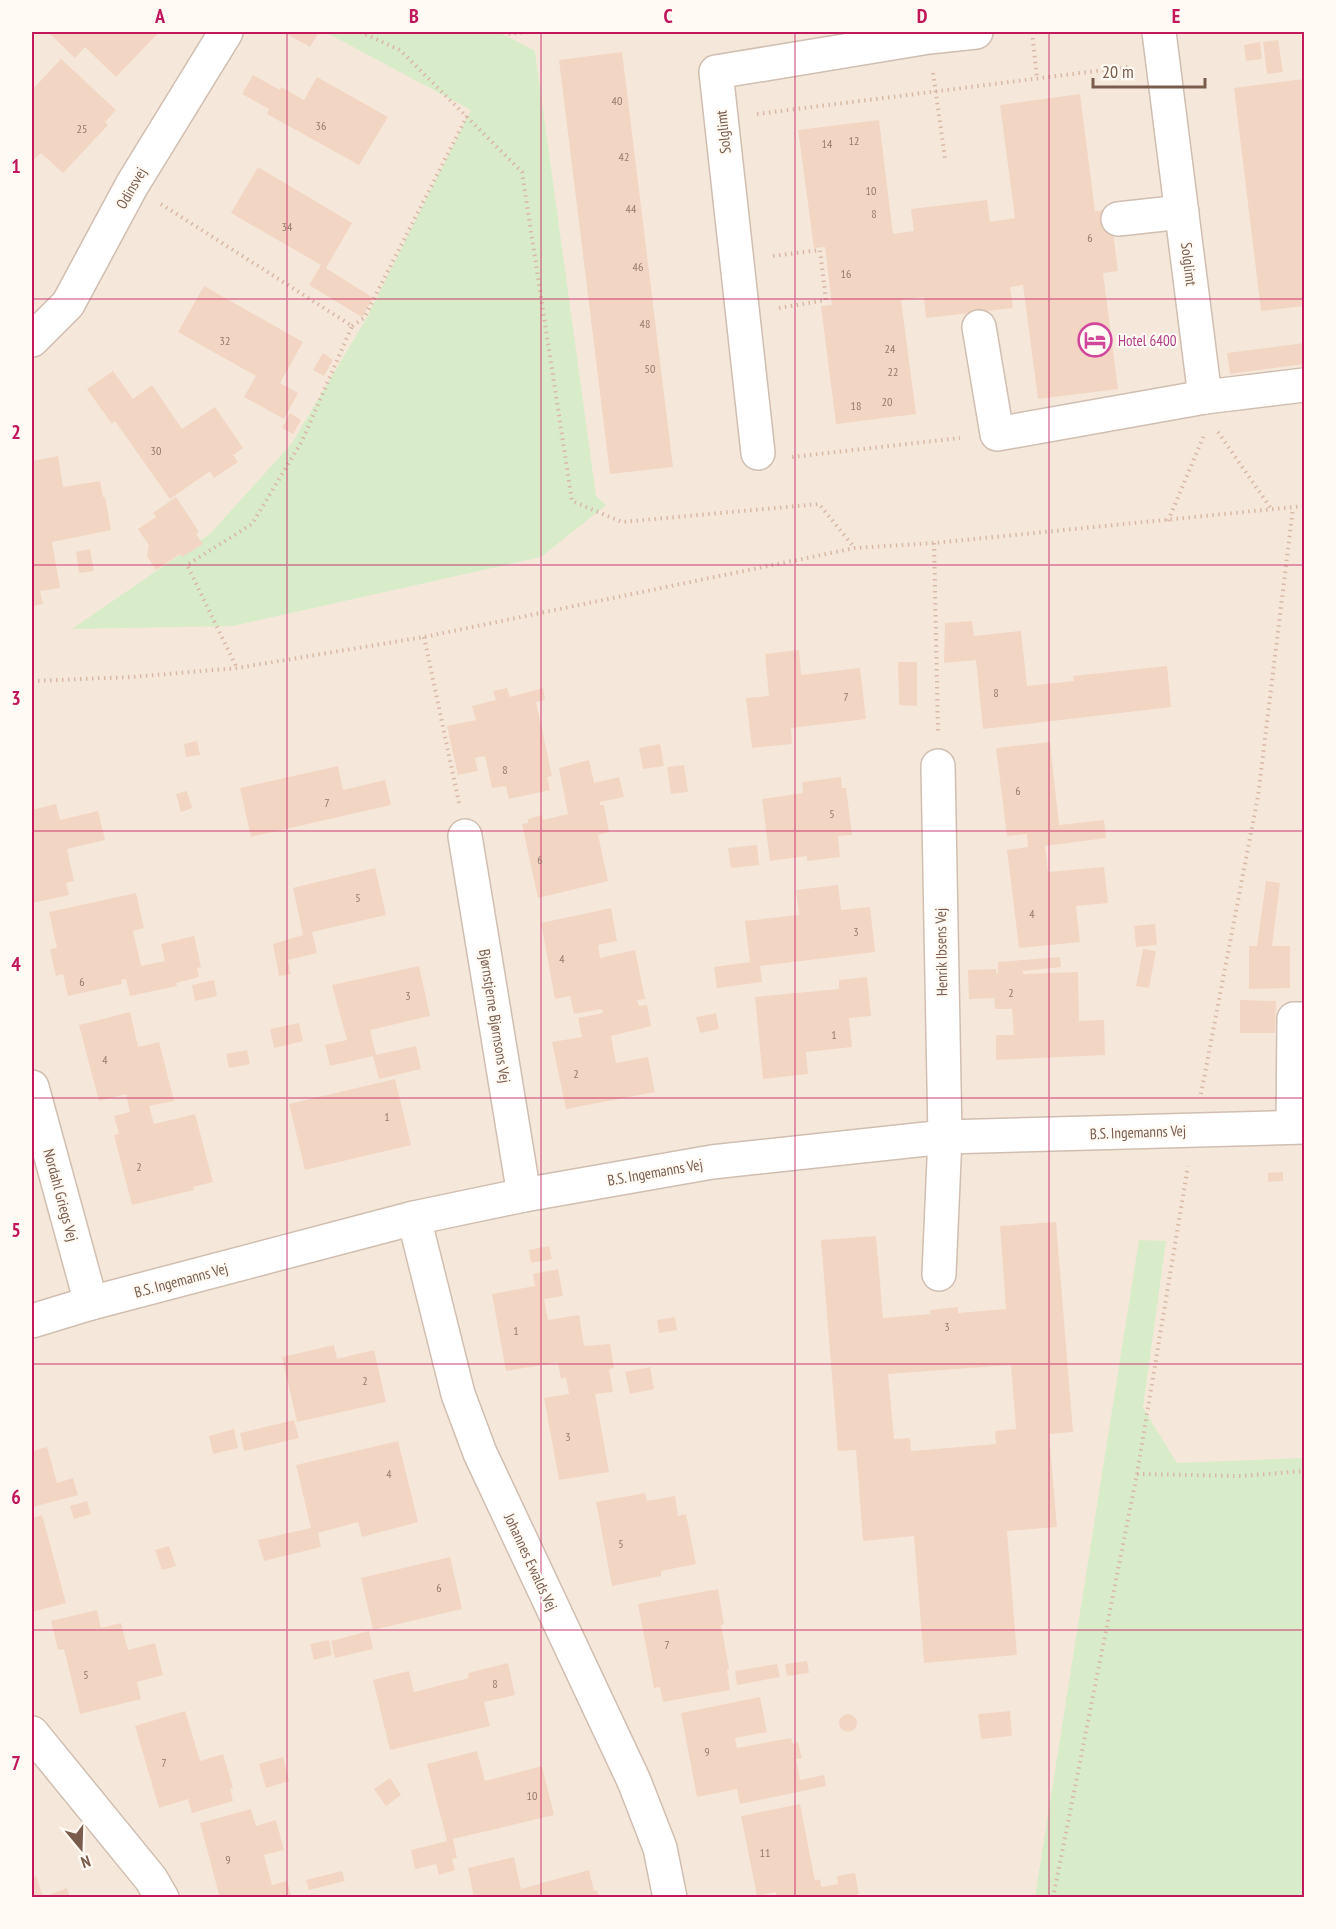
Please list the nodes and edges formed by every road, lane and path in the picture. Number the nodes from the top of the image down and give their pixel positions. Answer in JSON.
{"nodes":[{"id":1,"x":226,"y":32,"type":"edge"},
{"id":2,"x":360,"y":32,"type":"edge"},
{"id":3,"x":503,"y":32,"type":"edge"},
{"id":4,"x":528,"y":32,"type":"edge"},
{"id":5,"x":976,"y":32,"type":"edge"},
{"id":6,"x":1032,"y":32,"type":"edge"},
{"id":7,"x":929,"y":37,"type":"junction"},
{"id":8,"x":1161,"y":47,"type":"edge"},
{"id":9,"x":1037,"y":78,"type":"junction"},
{"id":10,"x":936,"y":91,"type":"junction"},
{"id":11,"x":752,"y":115,"type":"dead end"},
{"id":12,"x":467,"y":116,"type":"junction"},
{"id":13,"x":945,"y":158,"type":"dead end"},
{"id":14,"x":132,"y":185,"type":"junction"},
{"id":15,"x":1182,"y":212,"type":"junction"},
{"id":16,"x":1118,"y":219,"type":"dead end"},
{"id":17,"x":769,"y":256,"type":"dead end"},
{"id":18,"x":743,"y":314,"type":"junction"},
{"id":19,"x":352,"y":326,"type":"junction"},
{"id":20,"x":979,"y":327,"type":"dead end"},
{"id":21,"x":32,"y":340,"type":"edge"},
{"id":22,"x":1305,"y":385,"type":"edge"},
{"id":23,"x":1208,"y":409,"type":"junction"},
{"id":24,"x":997,"y":434,"type":"junction"},
{"id":25,"x":771,"y":456,"type":"joint"},
{"id":26,"x":1305,"y":506,"type":"edge"},
{"id":27,"x":1293,"y":508,"type":"junction"},
{"id":28,"x":1272,"y":510,"type":"junction"},
{"id":29,"x":1168,"y":520,"type":"junction"},
{"id":30,"x":934,"y":543,"type":"junction"},
{"id":31,"x":855,"y":548,"type":"junction"},
{"id":32,"x":424,"y":637,"type":"junction"},
{"id":33,"x":237,"y":668,"type":"junction"},
{"id":34,"x":32,"y":681,"type":"edge"},
{"id":35,"x":938,"y":766,"type":"joint"},
{"id":36,"x":465,"y":836,"type":"joint"},
{"id":37,"x":1305,"y":1019,"type":"edge"},
{"id":38,"x":32,"y":1087,"type":"edge"},
{"id":39,"x":1299,"y":1127,"type":"edge"},
{"id":40,"x":1194,"y":1130,"type":"junction"},
{"id":41,"x":945,"y":1137,"type":"junction"},
{"id":42,"x":524,"y":1195,"type":"junction"},
{"id":43,"x":414,"y":1218,"type":"junction"},
{"id":44,"x":939,"y":1274,"type":"dead end"},
{"id":45,"x":91,"y":1304,"type":"junction"},
{"id":46,"x":32,"y":1321,"type":"edge"},
{"id":47,"x":1305,"y":1471,"type":"edge"},
{"id":48,"x":1137,"y":1474,"type":"junction"},
{"id":49,"x":32,"y":1733,"type":"edge"},
{"id":50,"x":162,"y":1898,"type":"edge"},
{"id":51,"x":670,"y":1898,"type":"edge"},
{"id":52,"x":1053,"y":1898,"type":"edge"}],
"edges":[{"from":1,"to":14,"type":"street","name":"Odinsvej"},
{"from":2,"to":12,"type":"path"},
{"from":3,"to":4,"type":"path"},
{"from":5,"to":7,"type":"street","name":"Solglimt"},
{"from":6,"to":9,"type":"path"},
{"from":7,"to":10,"type":"path"},
{"from":7,"to":18,"type":"street","name":"Solglimt"},
{"from":8,"to":9,"type":"path"},
{"from":8,"to":15,"type":"street","name":"Solglimt"},
{"from":9,"to":10,"type":"path"},
{"from":10,"to":11,"type":"path"},
{"from":10,"to":13,"type":"path"},
{"from":12,"to":19,"type":"path"},
{"from":12,"to":31,"type":"path"},
{"from":14,"to":19,"type":"path"},
{"from":14,"to":21,"type":"street","name":"Odinsvej"},
{"from":15,"to":16,"type":"street"},
{"from":15,"to":23,"type":"street","name":"Solglimt"},
{"from":17,"to":18,"type":"path"},
{"from":18,"to":25,"type":"street","name":"Solglimt"},
{"from":19,"to":33,"type":"path"},
{"from":20,"to":24,"type":"street"},
{"from":22,"to":23,"type":"street"},
{"from":23,"to":24,"type":"street"},
{"from":23,"to":28,"type":"path"},
{"from":23,"to":29,"type":"path"},
{"from":24,"to":25,"type":"path"},
{"from":26,"to":27,"type":"path"},
{"from":27,"to":28,"type":"path"},
{"from":27,"to":40,"type":"path"},
{"from":28,"to":29,"type":"path"},
{"from":29,"to":30,"type":"path"},
{"from":30,"to":31,"type":"path"},
{"from":30,"to":35,"type":"path"},
{"from":31,"to":32,"type":"path"},
{"from":32,"to":33,"type":"path"},
{"from":32,"to":36,"type":"path"},
{"from":33,"to":34,"type":"path"},
{"from":35,"to":41,"type":"street","name":"Henrik Ibsens Vej"},
{"from":36,"to":42,"type":"street","name":"Bjørnstjerne Bjørnsons Vej"},
{"from":37,"to":39,"type":"street","name":"B.S. Ingemanns Vej"},
{"from":38,"to":45,"type":"street","name":"Nordahl Griegs Vej"},
{"from":39,"to":40,"type":"street","name":"B.S. Ingemanns Vej"},
{"from":40,"to":41,"type":"street","name":"B.S. Ingemanns Vej"},
{"from":40,"to":48,"type":"path"},
{"from":41,"to":42,"type":"street","name":"B.S. Ingemanns Vej"},
{"from":41,"to":44,"type":"street","name":"Henrik Ibsens Vej"},
{"from":42,"to":43,"type":"street","name":"B.S. Ingemanns Vej"},
{"from":43,"to":45,"type":"street","name":"B.S. Ingemanns Vej"},
{"from":43,"to":51,"type":"street","name":"Johannes Ewalds Vej"},
{"from":45,"to":46,"type":"street","name":"B.S. Ingemanns Vej"},
{"from":47,"to":48,"type":"path"},
{"from":48,"to":52,"type":"path"},
{"from":49,"to":50,"type":"street"}]}
